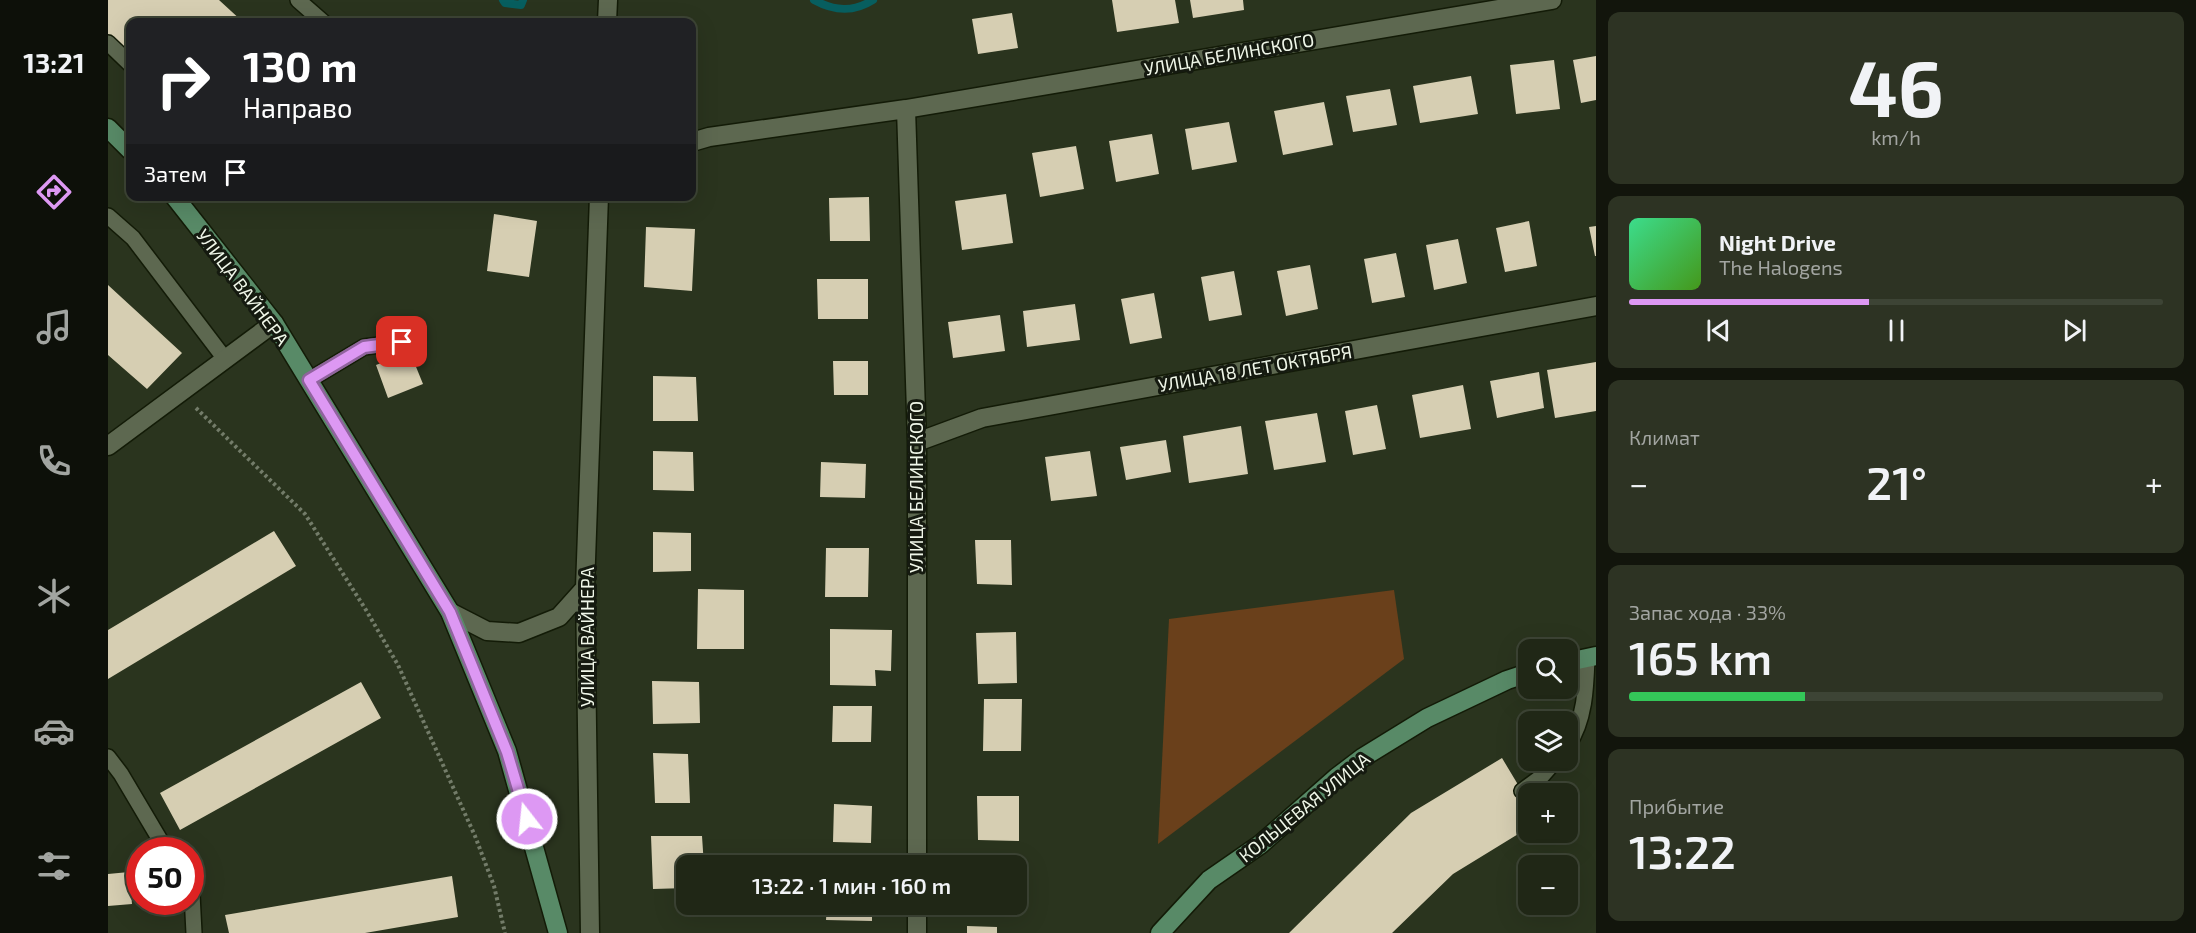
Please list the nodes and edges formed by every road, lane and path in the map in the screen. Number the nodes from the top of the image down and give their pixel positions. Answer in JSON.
{"nodes":[{"id":1,"x":298,"y":0,"type":"edge"},
{"id":2,"x":608,"y":0,"type":"edge"},
{"id":3,"x":1552,"y":0,"type":"edge"},
{"id":4,"x":318,"y":18,"type":"edge"},
{"id":5,"x":607,"y":18,"type":"edge"},
{"id":6,"x":108,"y":43,"type":"edge"},
{"id":7,"x":126,"y":60,"type":"edge"},
{"id":8,"x":906,"y":108,"type":"junction"},
{"id":9,"x":108,"y":128,"type":"edge"},
{"id":10,"x":696,"y":141,"type":"edge"},
{"id":11,"x":126,"y":146,"type":"edge"},
{"id":12,"x":178,"y":201,"type":"edge"},
{"id":13,"x":599,"y":201,"type":"edge"},
{"id":14,"x":108,"y":216,"type":"edge"},
{"id":15,"x":1596,"y":306,"type":"edge"},
{"id":16,"x":274,"y":323,"type":"junction"},
{"id":17,"x":402,"y":342,"type":"dead end"},
{"id":18,"x":225,"y":359,"type":"junction"},
{"id":19,"x":309,"y":380,"type":"junction"},
{"id":20,"x":180,"y":393,"type":"junction"},
{"id":21,"x":917,"y":442,"type":"junction"},
{"id":22,"x":108,"y":446,"type":"edge"},
{"id":23,"x":585,"y":588,"type":"junction"},
{"id":24,"x":450,"y":612,"type":"junction"},
{"id":25,"x":1592,"y":657,"type":"edge"},
{"id":26,"x":1518,"y":676,"type":"edge"},
{"id":27,"x":1578,"y":722,"type":"edge"},
{"id":28,"x":108,"y":757,"type":"edge"},
{"id":29,"x":1546,"y":771,"type":"edge"},
{"id":30,"x":1533,"y":783,"type":"edge"},
{"id":31,"x":158,"y":837,"type":"edge"},
{"id":32,"x":917,"y":855,"type":"edge"},
{"id":33,"x":193,"y":915,"type":"edge"},
{"id":34,"x":917,"y":915,"type":"edge"},
{"id":35,"x":194,"y":933,"type":"edge"},
{"id":36,"x":505,"y":933,"type":"edge"},
{"id":37,"x":558,"y":933,"type":"edge"},
{"id":38,"x":590,"y":933,"type":"edge"},
{"id":39,"x":917,"y":933,"type":"edge"},
{"id":40,"x":1160,"y":933,"type":"edge"}],
"edges":[{"from":1,"to":4,"type":"lane"},
{"from":2,"to":5,"type":"street"},
{"from":3,"to":8,"type":"street","name":"УЛИЦА БЕЛИНСКОГО"},
{"from":6,"to":7,"type":"lane"},
{"from":8,"to":10,"type":"street","name":"УЛИЦА БЕЛИНСКОГО"},
{"from":8,"to":21,"type":"street","name":"УЛИЦА БЕЛИНСКОГО"},
{"from":9,"to":11,"type":"main road"},
{"from":12,"to":16,"type":"main road","name":"УЛИЦА ВАЙНЕРА"},
{"from":13,"to":23,"type":"street","name":"УЛИЦА ВАЙНЕРА"},
{"from":14,"to":18,"type":"lane"},
{"from":15,"to":21,"type":"street","name":"УЛИЦА 18 ЛЕТ ОКТЯБРЯ"},
{"from":16,"to":18,"type":"street"},
{"from":16,"to":19,"type":"main road","name":"УЛИЦА ВАЙНЕРА"},
{"from":17,"to":19,"type":"lane"},
{"from":18,"to":20,"type":"street"},
{"from":19,"to":24,"type":"main road","name":"УЛИЦА ВАЙНЕРА"},
{"from":20,"to":22,"type":"street"},
{"from":20,"to":36,"type":"path"},
{"from":21,"to":32,"type":"street","name":"УЛИЦА БЕЛИНСКОГО"},
{"from":23,"to":24,"type":"street"},
{"from":23,"to":38,"type":"street","name":"УЛИЦА ВАЙНЕРА"},
{"from":24,"to":37,"type":"main road","name":"УЛИЦА ВАЙНЕРА"},
{"from":25,"to":27,"type":"lane"},
{"from":26,"to":40,"type":"main road","name":"КОЛЬЦЕВАЯ УЛИЦА"},
{"from":28,"to":31,"type":"lane"},
{"from":29,"to":30,"type":"lane"},
{"from":33,"to":35,"type":"lane"},
{"from":34,"to":39,"type":"street"}]}
